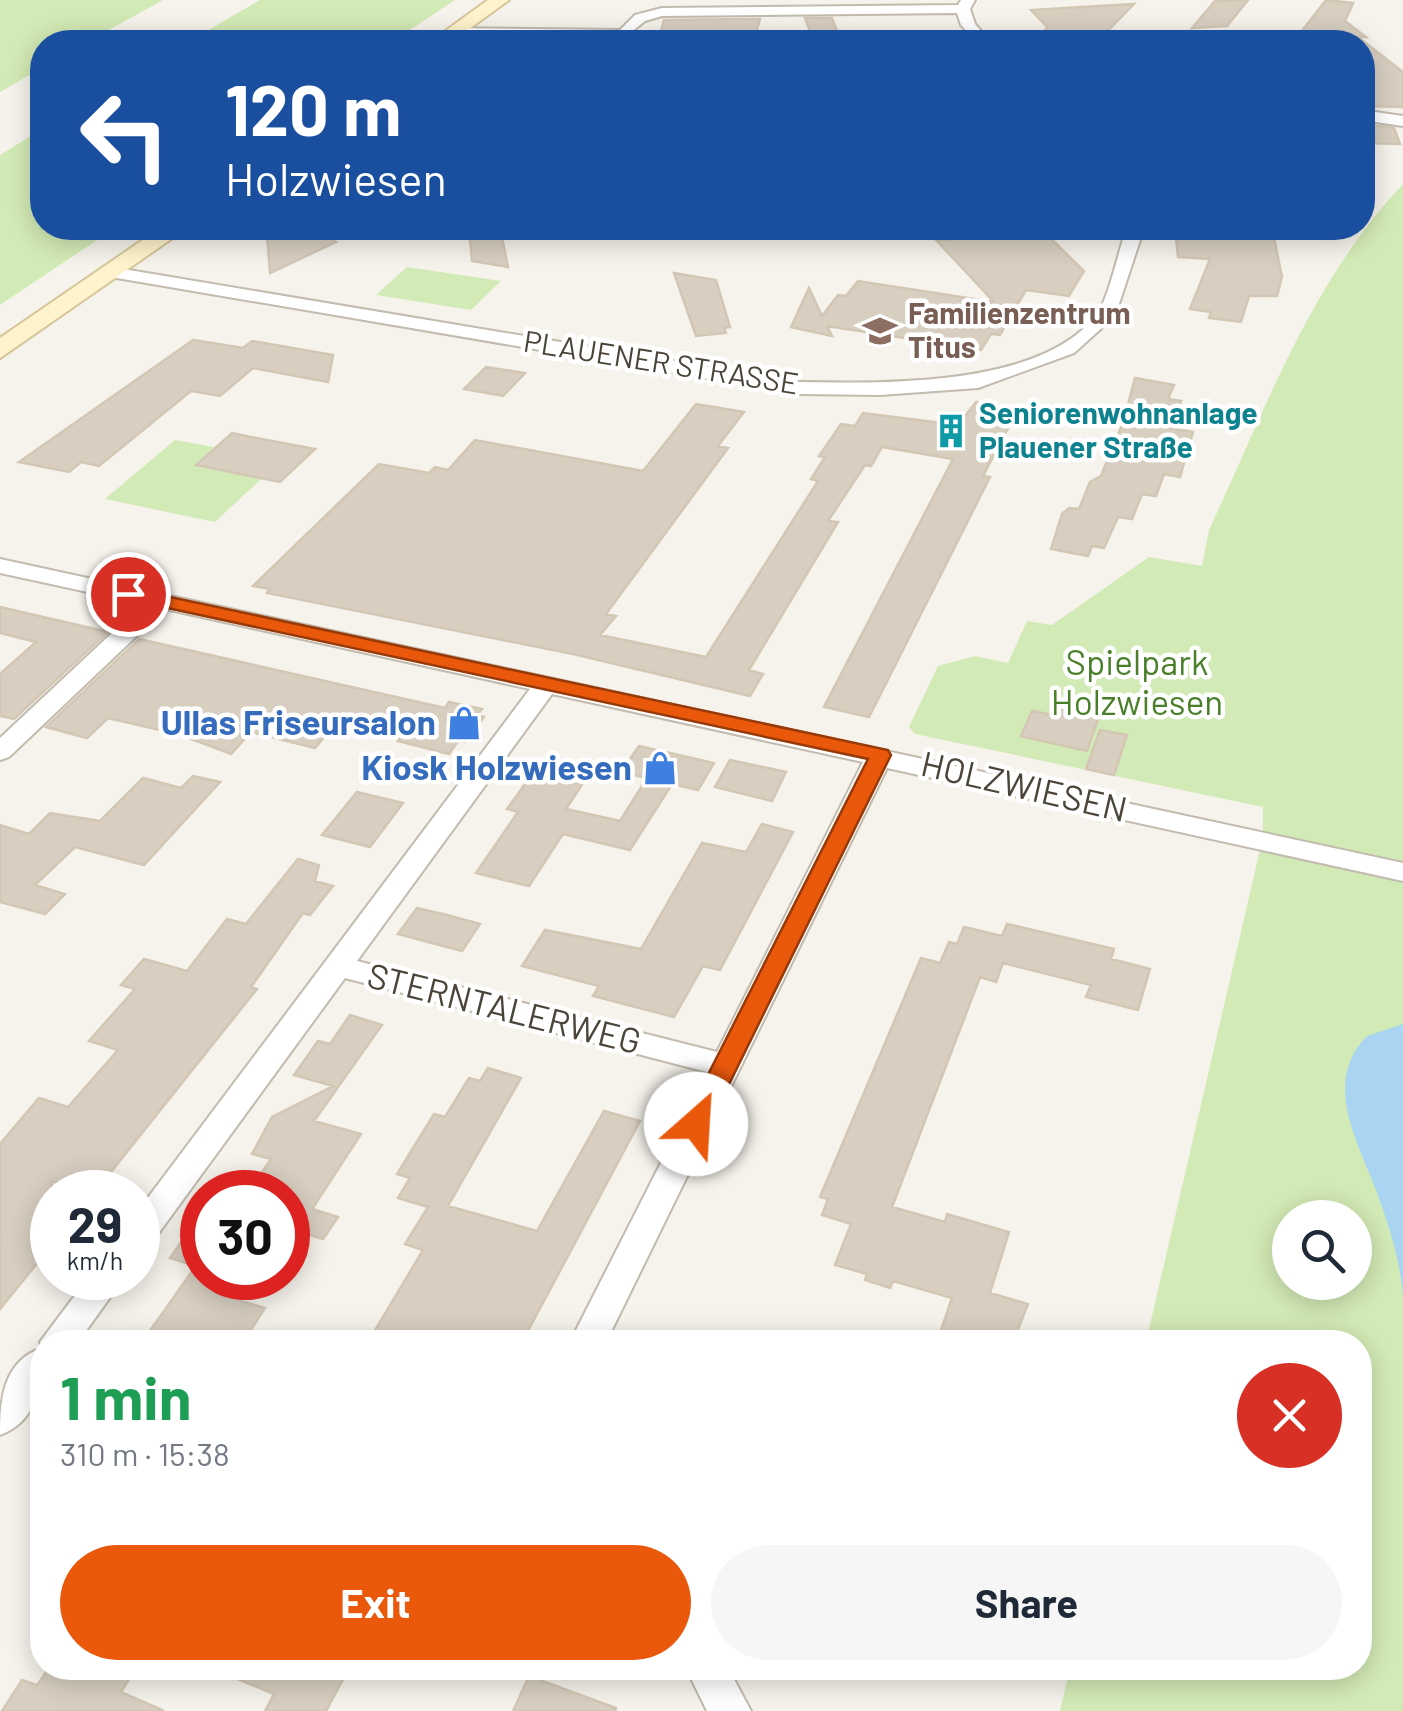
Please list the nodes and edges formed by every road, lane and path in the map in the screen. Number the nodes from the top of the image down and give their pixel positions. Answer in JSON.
{"nodes":[{"id":1,"x":500,"y":0,"type":"edge"},
{"id":2,"x":966,"y":5,"type":"edge"},
{"id":3,"x":457,"y":30,"type":"edge"},
{"id":4,"x":632,"y":30,"type":"edge"},
{"id":5,"x":973,"y":30,"type":"edge"},
{"id":6,"x":1375,"y":118,"type":"edge"},
{"id":7,"x":1403,"y":121,"type":"edge"},
{"id":8,"x":158,"y":240,"type":"edge"},
{"id":9,"x":1131,"y":240,"type":"edge"},
{"id":10,"x":111,"y":272,"type":"junction"},
{"id":11,"x":0,"y":350,"type":"edge"},
{"id":12,"x":0,"y":566,"type":"edge"},
{"id":13,"x":160,"y":601,"type":"junction"},
{"id":14,"x":547,"y":684,"type":"junction"},
{"id":15,"x":0,"y":752,"type":"edge"},
{"id":16,"x":880,"y":755,"type":"junction"},
{"id":17,"x":1403,"y":872,"type":"edge"},
{"id":18,"x":340,"y":967,"type":"junction"},
{"id":19,"x":726,"y":1066,"type":"junction"},
{"id":20,"x":160,"y":1207,"type":"edge"},
{"id":21,"x":90,"y":1300,"type":"edge"},
{"id":22,"x":67,"y":1330,"type":"edge"},
{"id":23,"x":594,"y":1330,"type":"edge"},
{"id":24,"x":30,"y":1378,"type":"edge"},
{"id":25,"x":0,"y":1419,"type":"edge"},
{"id":26,"x":713,"y":1680,"type":"edge"},
{"id":27,"x":730,"y":1711,"type":"edge"}],
"edges":[{"from":1,"to":3,"type":"street"},
{"from":2,"to":4,"type":"street"},
{"from":2,"to":5,"type":"street"},
{"from":6,"to":7,"type":"street"},
{"from":8,"to":10,"type":"street"},
{"from":9,"to":10,"type":"street","name":"PLAUENER STRASSE"},
{"from":10,"to":11,"type":"street"},
{"from":12,"to":13,"type":"street","name":"HOLZWIESEN"},
{"from":13,"to":14,"type":"street","name":"HOLZWIESEN"},
{"from":13,"to":15,"type":"street"},
{"from":14,"to":16,"type":"street","name":"HOLZWIESEN"},
{"from":14,"to":18,"type":"street","name":"STERNTALERWEG"},
{"from":16,"to":17,"type":"street","name":"HOLZWIESEN"},
{"from":16,"to":19,"type":"street"},
{"from":18,"to":19,"type":"street","name":"STERNTALERWEG"},
{"from":18,"to":20,"type":"street","name":"STERNTALERWEG"},
{"from":19,"to":23,"type":"street"},
{"from":21,"to":22,"type":"street"},
{"from":24,"to":25,"type":"street"},
{"from":26,"to":27,"type":"street"}]}
